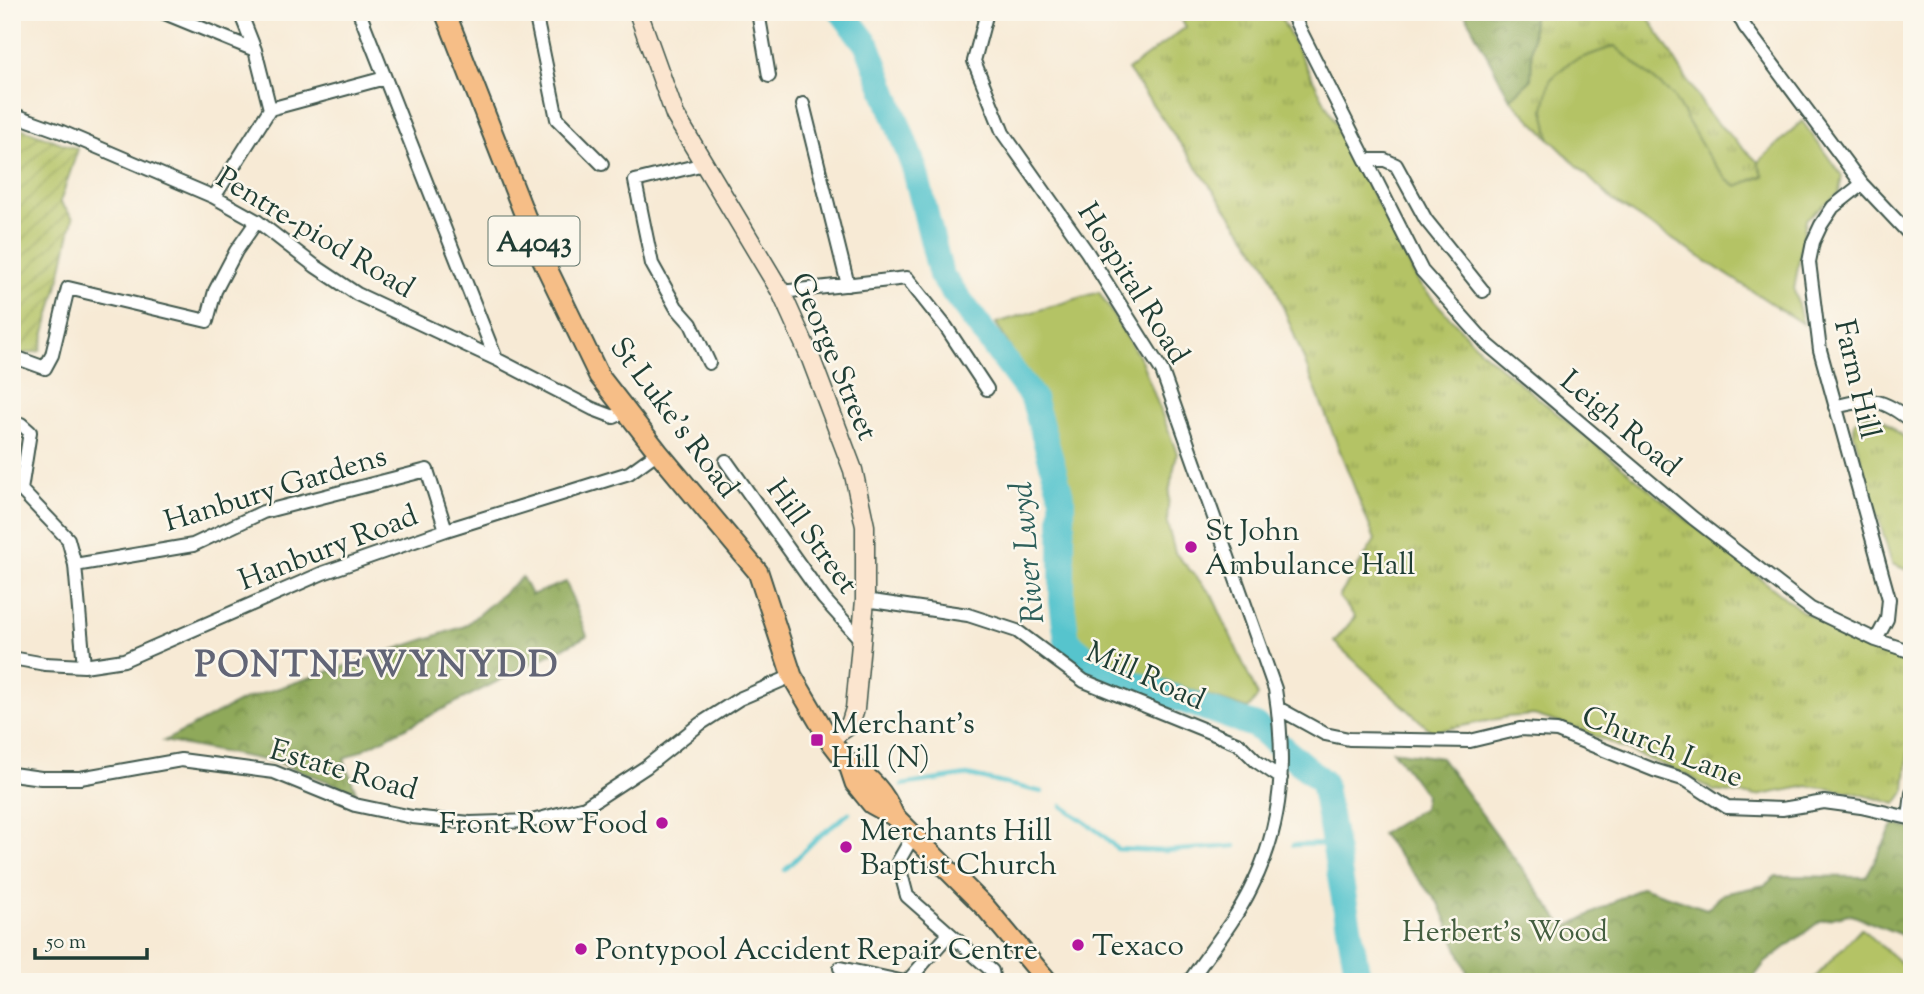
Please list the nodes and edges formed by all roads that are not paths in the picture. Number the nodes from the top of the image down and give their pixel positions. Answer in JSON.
{"nodes":[{"id":1,"x":162,"y":12,"type":"edge"},
{"id":2,"x":240,"y":12,"type":"edge"},
{"id":3,"x":359,"y":12,"type":"edge"},
{"id":4,"x":445,"y":12,"type":"edge"},
{"id":5,"x":535,"y":12,"type":"edge"},
{"id":6,"x":638,"y":12,"type":"edge"},
{"id":7,"x":758,"y":12,"type":"edge"},
{"id":8,"x":987,"y":12,"type":"edge"},
{"id":9,"x":1290,"y":12,"type":"edge"},
{"id":10,"x":1737,"y":12,"type":"edge"},
{"id":11,"x":255,"y":50,"type":"junction"},
{"id":12,"x":769,"y":76,"type":"dead end"},
{"id":13,"x":385,"y":78,"type":"junction"},
{"id":14,"x":803,"y":104,"type":"dead end"},
{"id":15,"x":270,"y":109,"type":"junction"},
{"id":16,"x":12,"y":114,"type":"edge"},
{"id":17,"x":1366,"y":160,"type":"junction"},
{"id":18,"x":704,"y":163,"type":"junction"},
{"id":19,"x":602,"y":164,"type":"dead end"},
{"id":20,"x":1862,"y":184,"type":"junction"},
{"id":21,"x":214,"y":197,"type":"junction"},
{"id":22,"x":257,"y":221,"type":"junction"},
{"id":23,"x":1912,"y":237,"type":"edge"},
{"id":24,"x":848,"y":285,"type":"junction"},
{"id":25,"x":1483,"y":291,"type":"dead end"},
{"id":26,"x":781,"y":292,"type":"junction"},
{"id":27,"x":12,"y":356,"type":"edge"},
{"id":28,"x":496,"y":359,"type":"junction"},
{"id":29,"x":709,"y":363,"type":"dead end"},
{"id":30,"x":987,"y":388,"type":"dead end"},
{"id":31,"x":1835,"y":407,"type":"junction"},
{"id":32,"x":626,"y":411,"type":"junction"},
{"id":33,"x":1912,"y":422,"type":"edge"},
{"id":34,"x":12,"y":423,"type":"edge"},
{"id":35,"x":658,"y":453,"type":"junction"},
{"id":36,"x":726,"y":461,"type":"dead end"},
{"id":37,"x":17,"y":489,"type":"edge"},
{"id":38,"x":446,"y":530,"type":"junction"},
{"id":39,"x":75,"y":565,"type":"junction"},
{"id":40,"x":864,"y":600,"type":"junction"},
{"id":41,"x":860,"y":639,"type":"junction"},
{"id":42,"x":1876,"y":640,"type":"junction"},
{"id":43,"x":1912,"y":652,"type":"edge"},
{"id":44,"x":12,"y":658,"type":"edge"},
{"id":45,"x":84,"y":666,"type":"junction"},
{"id":46,"x":792,"y":676,"type":"junction"},
{"id":47,"x":1278,"y":714,"type":"junction"},
{"id":48,"x":830,"y":739,"type":"junction"},
{"id":49,"x":12,"y":774,"type":"edge"},
{"id":50,"x":1281,"y":778,"type":"junction"},
{"id":51,"x":1912,"y":793,"type":"edge"},
{"id":52,"x":913,"y":836,"type":"junction"},
{"id":53,"x":949,"y":934,"type":"junction"},
{"id":54,"x":840,"y":968,"type":"dead end"},
{"id":55,"x":906,"y":982,"type":"edge"},
{"id":56,"x":995,"y":982,"type":"edge"},
{"id":57,"x":1048,"y":982,"type":"edge"},
{"id":58,"x":1189,"y":982,"type":"edge"}],
"edges":[{"from":1,"to":11,"type":"street"},
{"from":2,"to":11,"type":"street"},
{"from":3,"to":13,"type":"street"},
{"from":4,"to":32,"type":"main road","name":"St Luke's Road","number":"A4043"},
{"from":5,"to":19,"type":"street"},
{"from":6,"to":18,"type":"main road","name":"George Street"},
{"from":7,"to":12,"type":"street"},
{"from":8,"to":47,"type":"street","name":"Hospital Road"},
{"from":9,"to":17,"type":"street","name":"Leigh Road"},
{"from":10,"to":20,"type":"street"},
{"from":11,"to":15,"type":"street"},
{"from":13,"to":15,"type":"street"},
{"from":13,"to":28,"type":"street"},
{"from":14,"to":24,"type":"street"},
{"from":15,"to":21,"type":"street"},
{"from":16,"to":21,"type":"street","name":"Pentre-piod Road"},
{"from":17,"to":25,"type":"street"},
{"from":17,"to":42,"type":"street","name":"Leigh Road"},
{"from":18,"to":26,"type":"main road","name":"George Street"},
{"from":18,"to":29,"type":"street"},
{"from":20,"to":23,"type":"street"},
{"from":20,"to":31,"type":"street","name":"Farm Hill"},
{"from":21,"to":22,"type":"street","name":"Pentre-piod Road"},
{"from":22,"to":27,"type":"street"},
{"from":22,"to":28,"type":"street","name":"Pentre-piod Road"},
{"from":24,"to":26,"type":"street"},
{"from":24,"to":30,"type":"street"},
{"from":26,"to":40,"type":"main road","name":"George Street"},
{"from":28,"to":32,"type":"street","name":"Pentre-piod Road"},
{"from":31,"to":33,"type":"street"},
{"from":31,"to":42,"type":"street","name":"Farm Hill"},
{"from":32,"to":35,"type":"main road","name":"St Luke's Road","number":"A4043"},
{"from":34,"to":37,"type":"street"},
{"from":35,"to":38,"type":"street","name":"Hanbury Road"},
{"from":35,"to":46,"type":"main road","name":"St Luke's Road","number":"A4043"},
{"from":36,"to":41,"type":"street","name":"Hill Street"},
{"from":37,"to":39,"type":"street"},
{"from":38,"to":39,"type":"street","name":"Hanbury Gardens"},
{"from":38,"to":45,"type":"street","name":"Hanbury Road"},
{"from":39,"to":45,"type":"street"},
{"from":40,"to":41,"type":"main road","name":"George Street"},
{"from":40,"to":50,"type":"street","name":"Mill Road"},
{"from":41,"to":48,"type":"main road","name":"George Street"},
{"from":42,"to":43,"type":"street","name":"Leigh Road"},
{"from":44,"to":45,"type":"street","name":"Hanbury Road"},
{"from":46,"to":48,"type":"main road","name":"St Luke's Road","number":"A4043"},
{"from":46,"to":49,"type":"street","name":"Estate Road"},
{"from":47,"to":50,"type":"street","name":"Hospital Road"},
{"from":47,"to":51,"type":"street","name":"Church Lane"},
{"from":48,"to":52,"type":"main road","name":"St Luke's Road","number":"A4043"},
{"from":50,"to":58,"type":"street","name":"Hospital Road"},
{"from":52,"to":53,"type":"street"},
{"from":52,"to":57,"type":"main road","name":"St Luke's Road","number":"A4043"},
{"from":53,"to":55,"type":"street"},
{"from":53,"to":56,"type":"street"},
{"from":54,"to":55,"type":"street"}]}
